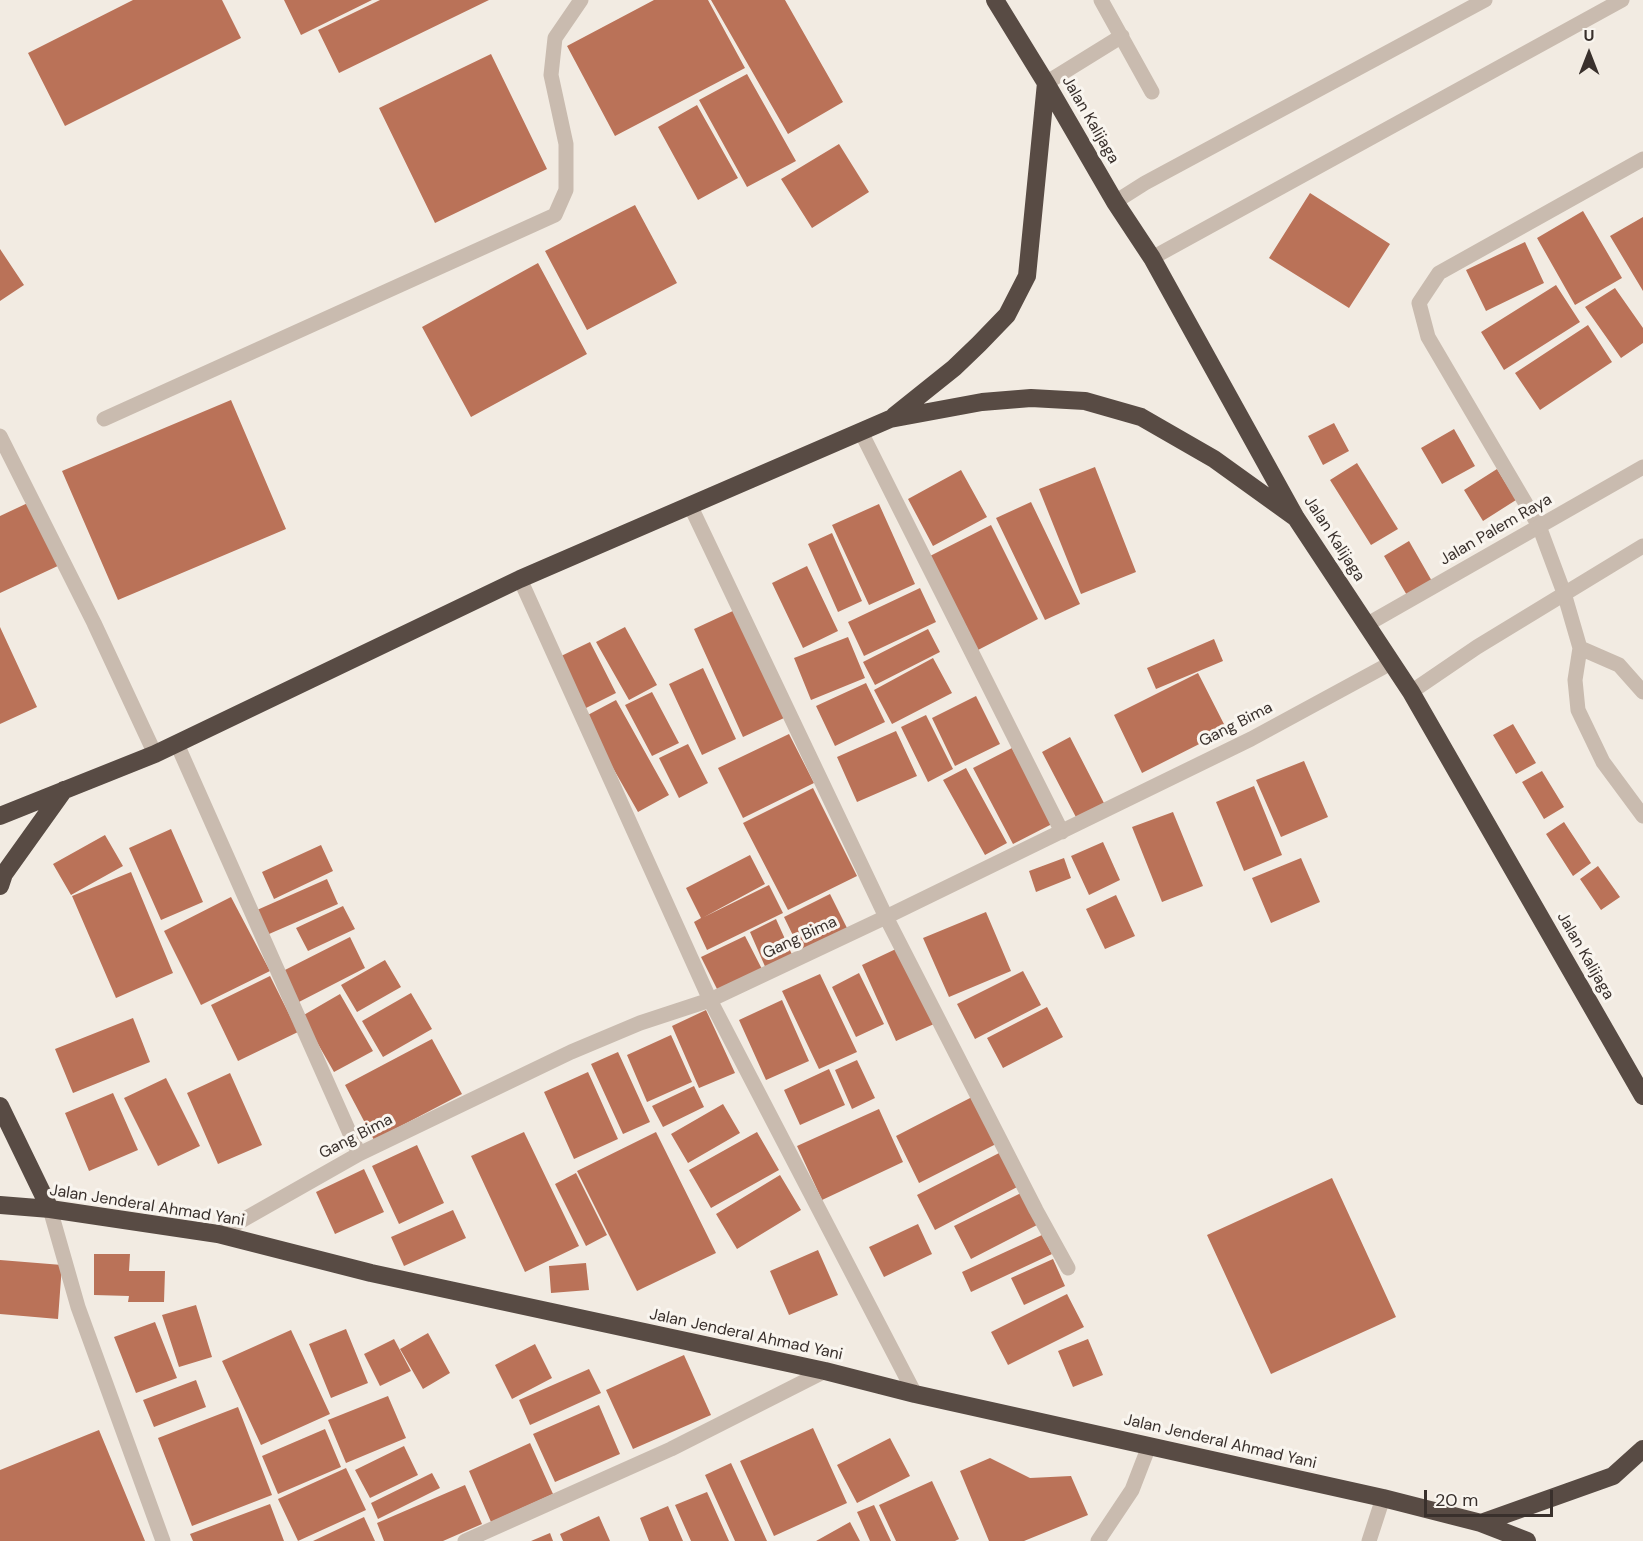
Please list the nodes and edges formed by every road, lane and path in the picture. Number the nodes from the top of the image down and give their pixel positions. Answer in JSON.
{"nodes":[{"id":1,"x":581,"y":0,"type":"edge"},
{"id":2,"x":995,"y":0,"type":"edge"},
{"id":3,"x":1101,"y":0,"type":"edge"},
{"id":4,"x":1485,"y":0,"type":"edge"},
{"id":5,"x":1622,"y":0,"type":"edge"},
{"id":6,"x":1122,"y":36,"type":"junction"},
{"id":7,"x":1046,"y":83,"type":"junction"},
{"id":8,"x":1152,"y":92,"type":"dead end"},
{"id":9,"x":1643,"y":159,"type":"edge"},
{"id":10,"x":1115,"y":202,"type":"junction"},
{"id":11,"x":1152,"y":258,"type":"junction"},
{"id":12,"x":104,"y":419,"type":"dead end"},
{"id":13,"x":890,"y":419,"type":"junction"},
{"id":14,"x":861,"y":432,"type":"junction"},
{"id":15,"x":0,"y":436,"type":"edge"},
{"id":16,"x":1643,"y":467,"type":"edge"},
{"id":17,"x":690,"y":505,"type":"junction"},
{"id":18,"x":1296,"y":518,"type":"junction"},
{"id":19,"x":1539,"y":526,"type":"junction"},
{"id":20,"x":1643,"y":546,"type":"edge"},
{"id":21,"x":520,"y":579,"type":"junction"},
{"id":22,"x":1563,"y":593,"type":"junction"},
{"id":23,"x":1366,"y":625,"type":"junction"},
{"id":24,"x":1580,"y":648,"type":"junction"},
{"id":25,"x":1391,"y":663,"type":"junction"},
{"id":26,"x":1411,"y":692,"type":"junction"},
{"id":27,"x":1643,"y":692,"type":"edge"},
{"id":28,"x":177,"y":744,"type":"junction"},
{"id":29,"x":155,"y":754,"type":"junction"},
{"id":30,"x":64,"y":790,"type":"junction"},
{"id":31,"x":0,"y":816,"type":"edge"},
{"id":32,"x":1643,"y":816,"type":"edge"},
{"id":33,"x":1062,"y":832,"type":"junction"},
{"id":34,"x":0,"y":886,"type":"edge"},
{"id":35,"x":886,"y":917,"type":"junction"},
{"id":36,"x":710,"y":1000,"type":"junction"},
{"id":37,"x":1643,"y":1096,"type":"edge"},
{"id":38,"x":0,"y":1106,"type":"edge"},
{"id":39,"x":359,"y":1154,"type":"junction"},
{"id":40,"x":0,"y":1206,"type":"edge"},
{"id":41,"x":50,"y":1209,"type":"junction"},
{"id":42,"x":219,"y":1234,"type":"junction"},
{"id":43,"x":1068,"y":1268,"type":"dead end"},
{"id":44,"x":825,"y":1371,"type":"junction"},
{"id":45,"x":915,"y":1394,"type":"junction"},
{"id":46,"x":1149,"y":1446,"type":"junction"},
{"id":47,"x":1643,"y":1449,"type":"edge"},
{"id":48,"x":1383,"y":1498,"type":"junction"},
{"id":49,"x":1480,"y":1523,"type":"junction"},
{"id":50,"x":164,"y":1541,"type":"edge"},
{"id":51,"x":465,"y":1541,"type":"edge"},
{"id":52,"x":1098,"y":1541,"type":"edge"},
{"id":53,"x":1369,"y":1541,"type":"edge"},
{"id":54,"x":1527,"y":1541,"type":"edge"}],
"edges":[{"from":1,"to":12,"type":"street"},
{"from":2,"to":7,"type":"highway","name":"Jalan Kalijaga"},
{"from":3,"to":6,"type":"street"},
{"from":4,"to":10,"type":"street"},
{"from":5,"to":11,"type":"street"},
{"from":6,"to":7,"type":"street"},
{"from":6,"to":8,"type":"street"},
{"from":7,"to":10,"type":"highway","name":"Jalan Kalijaga"},
{"from":7,"to":13,"type":"highway"},
{"from":9,"to":19,"type":"street"},
{"from":10,"to":11,"type":"highway","name":"Jalan Kalijaga"},
{"from":11,"to":18,"type":"highway","name":"Jalan Kalijaga"},
{"from":13,"to":14,"type":"highway"},
{"from":13,"to":18,"type":"highway"},
{"from":14,"to":17,"type":"highway"},
{"from":14,"to":33,"type":"street"},
{"from":15,"to":29,"type":"street"},
{"from":16,"to":19,"type":"street","name":"Jalan Palem Raya"},
{"from":17,"to":21,"type":"highway"},
{"from":17,"to":35,"type":"street"},
{"from":18,"to":23,"type":"highway","name":"Jalan Kalijaga"},
{"from":19,"to":22,"type":"street"},
{"from":19,"to":23,"type":"street","name":"Jalan Palem Raya"},
{"from":20,"to":22,"type":"street"},
{"from":21,"to":28,"type":"highway"},
{"from":21,"to":36,"type":"street"},
{"from":22,"to":24,"type":"street"},
{"from":22,"to":26,"type":"street"},
{"from":23,"to":25,"type":"highway","name":"Jalan Kalijaga"},
{"from":24,"to":27,"type":"street"},
{"from":24,"to":32,"type":"street"},
{"from":25,"to":26,"type":"highway","name":"Jalan Kalijaga"},
{"from":25,"to":33,"type":"street","name":"Gang Bima"},
{"from":26,"to":37,"type":"highway","name":"Jalan Kalijaga"},
{"from":28,"to":29,"type":"highway"},
{"from":28,"to":39,"type":"street"},
{"from":29,"to":30,"type":"highway"},
{"from":30,"to":31,"type":"highway"},
{"from":30,"to":34,"type":"highway"},
{"from":33,"to":35,"type":"street","name":"Gang Bima"},
{"from":35,"to":36,"type":"street","name":"Gang Bima"},
{"from":35,"to":43,"type":"street"},
{"from":36,"to":39,"type":"street","name":"Gang Bima"},
{"from":36,"to":45,"type":"street"},
{"from":38,"to":41,"type":"highway"},
{"from":39,"to":42,"type":"street","name":"Gang Bima"},
{"from":40,"to":41,"type":"highway","name":"Jalan Jenderal Ahmad Yani"},
{"from":41,"to":42,"type":"highway","name":"Jalan Jenderal Ahmad Yani"},
{"from":41,"to":50,"type":"street"},
{"from":42,"to":44,"type":"highway","name":"Jalan Jenderal Ahmad Yani"},
{"from":44,"to":45,"type":"highway","name":"Jalan Jenderal Ahmad Yani"},
{"from":44,"to":51,"type":"street"},
{"from":45,"to":46,"type":"highway","name":"Jalan Jenderal Ahmad Yani"},
{"from":46,"to":48,"type":"highway","name":"Jalan Jenderal Ahmad Yani"},
{"from":46,"to":52,"type":"street"},
{"from":47,"to":49,"type":"highway"},
{"from":48,"to":49,"type":"highway","name":"Jalan Jenderal Ahmad Yani"},
{"from":48,"to":53,"type":"street"},
{"from":49,"to":54,"type":"highway"}]}
